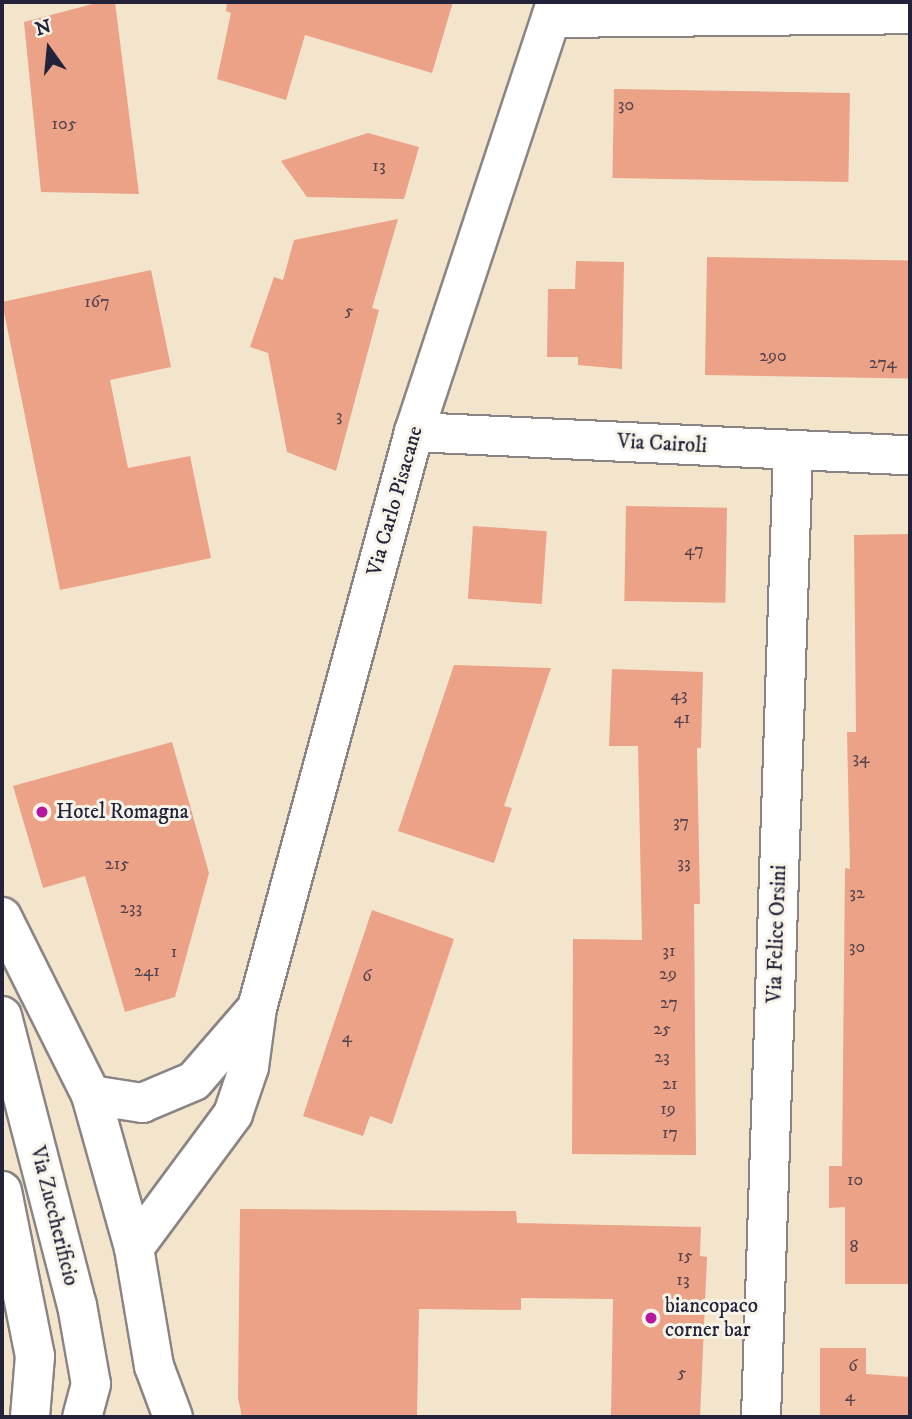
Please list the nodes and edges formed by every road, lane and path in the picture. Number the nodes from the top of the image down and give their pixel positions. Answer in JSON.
{"nodes":[{"id":1,"x":553,"y":10,"type":"edge"},
{"id":2,"x":910,"y":14,"type":"edge"},
{"id":3,"x":414,"y":432,"type":"junction"},
{"id":4,"x":793,"y":451,"type":"junction"},
{"id":5,"x":910,"y":455,"type":"edge"},
{"id":6,"x":2,"y":916,"type":"edge"},
{"id":7,"x":257,"y":1008,"type":"junction"},
{"id":8,"x":2,"y":1016,"type":"edge"},
{"id":9,"x":91,"y":1095,"type":"junction"},
{"id":10,"x":2,"y":1191,"type":"edge"},
{"id":11,"x":134,"y":1248,"type":"junction"},
{"id":12,"x":30,"y":1417,"type":"edge"},
{"id":13,"x":82,"y":1417,"type":"edge"},
{"id":14,"x":173,"y":1417,"type":"edge"},
{"id":15,"x":761,"y":1417,"type":"edge"}],
"edges":[{"from":1,"to":2,"type":"street"},
{"from":1,"to":3,"type":"street","name":"Via Carlo Pisacane"},
{"from":3,"to":4,"type":"street","name":"Via Cairoli"},
{"from":3,"to":7,"type":"street","name":"Via Carlo Pisacane"},
{"from":4,"to":5,"type":"street","name":"Via Cairoli"},
{"from":4,"to":15,"type":"street","name":"Via Felice Orsini"},
{"from":6,"to":9,"type":"street"},
{"from":7,"to":9,"type":"street"},
{"from":7,"to":11,"type":"street","name":"Via Carlo Pisacane"},
{"from":8,"to":13,"type":"street","name":"Via Zuccherificio"},
{"from":9,"to":11,"type":"street"},
{"from":10,"to":12,"type":"street"},
{"from":11,"to":14,"type":"street"}]}
